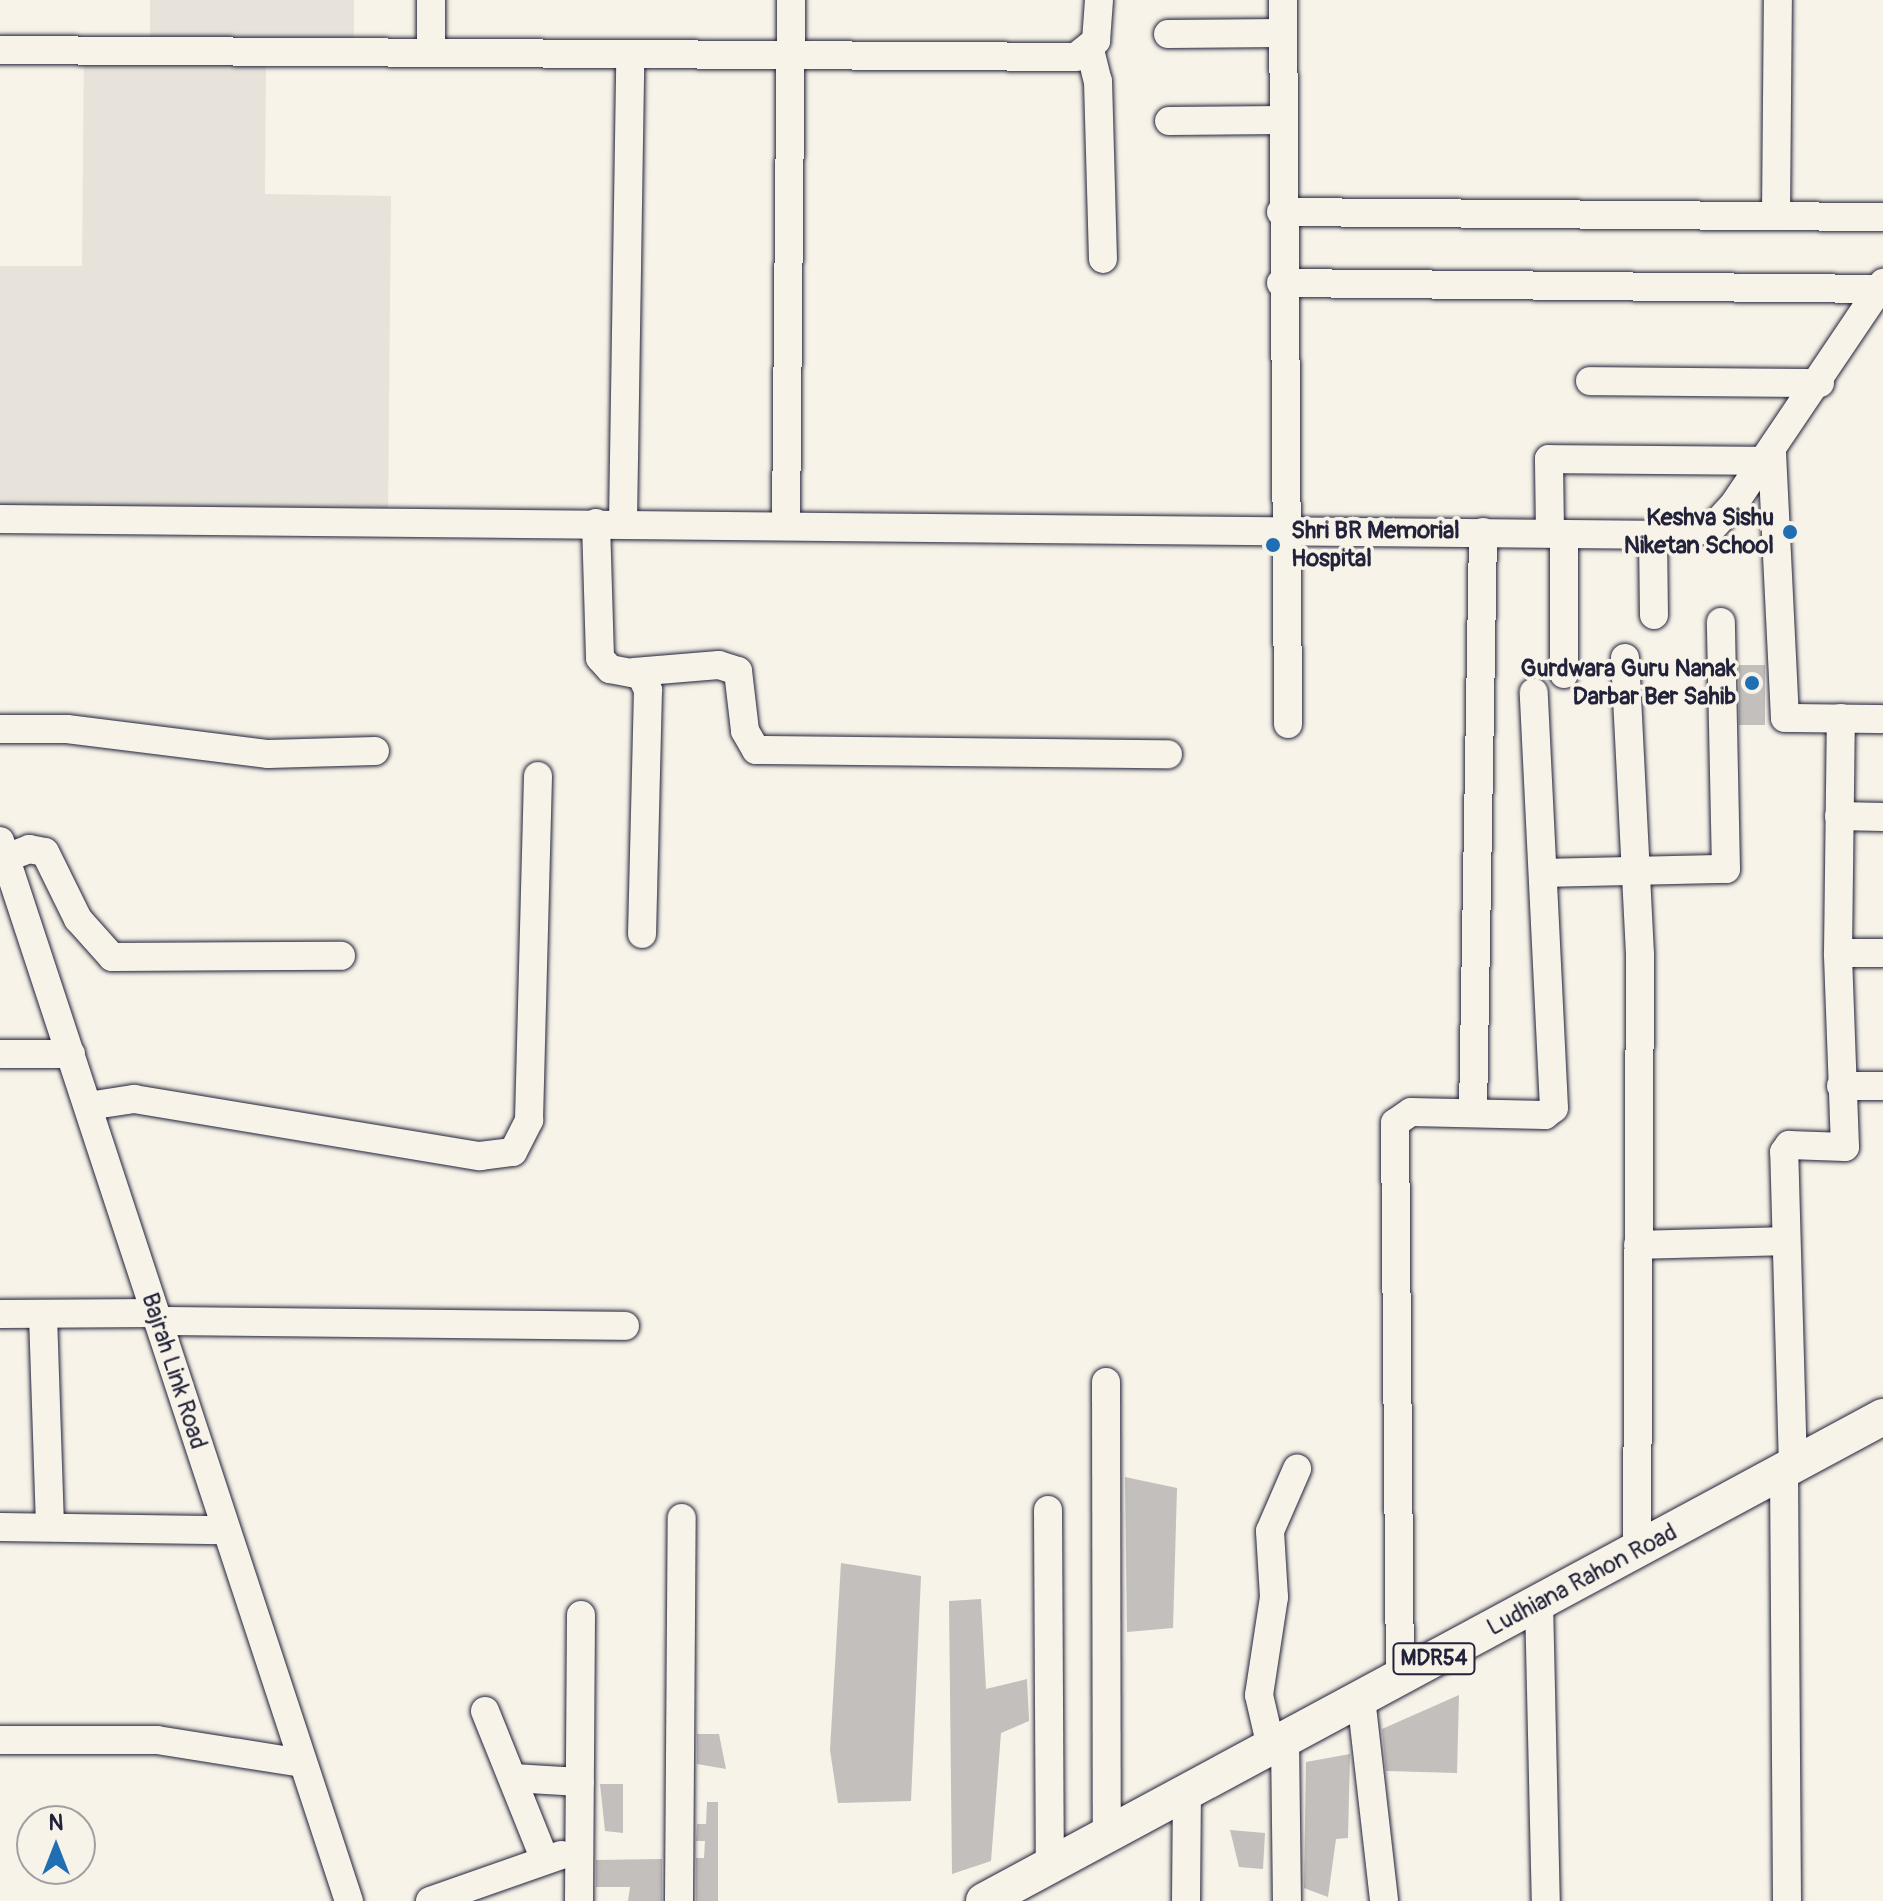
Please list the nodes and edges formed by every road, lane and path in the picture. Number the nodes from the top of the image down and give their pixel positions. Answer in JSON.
{"nodes":[{"id":1,"x":431,"y":0,"type":"edge"},
{"id":2,"x":791,"y":0,"type":"edge"},
{"id":3,"x":1099,"y":0,"type":"edge"},
{"id":4,"x":1283,"y":0,"type":"edge"},
{"id":5,"x":1778,"y":0,"type":"edge"},
{"id":6,"x":1282,"y":33,"type":"junction"},
{"id":7,"x":1168,"y":34,"type":"dead end"},
{"id":8,"x":0,"y":50,"type":"edge"},
{"id":9,"x":1090,"y":50,"type":"junction"},
{"id":10,"x":431,"y":53,"type":"junction"},
{"id":11,"x":630,"y":55,"type":"junction"},
{"id":12,"x":790,"y":56,"type":"junction"},
{"id":13,"x":1282,"y":120,"type":"junction"},
{"id":14,"x":1169,"y":121,"type":"dead end"},
{"id":15,"x":1281,"y":212,"type":"junction"},
{"id":16,"x":1776,"y":215,"type":"junction"},
{"id":17,"x":1883,"y":217,"type":"edge"},
{"id":18,"x":1103,"y":259,"type":"dead end"},
{"id":19,"x":1281,"y":283,"type":"junction"},
{"id":20,"x":1881,"y":286,"type":"edge"},
{"id":21,"x":1590,"y":381,"type":"dead end"},
{"id":22,"x":1820,"y":383,"type":"junction"},
{"id":23,"x":1769,"y":457,"type":"junction"},
{"id":24,"x":0,"y":519,"type":"edge"},
{"id":25,"x":610,"y":523,"type":"junction"},
{"id":26,"x":786,"y":525,"type":"junction"},
{"id":27,"x":1285,"y":529,"type":"junction"},
{"id":28,"x":1483,"y":532,"type":"junction"},
{"id":29,"x":1557,"y":533,"type":"junction"},
{"id":30,"x":1653,"y":535,"type":"junction"},
{"id":31,"x":1654,"y":615,"type":"dead end"},
{"id":32,"x":1721,"y":622,"type":"dead end"},
{"id":33,"x":1625,"y":658,"type":"dead end"},
{"id":34,"x":634,"y":672,"type":"junction"},
{"id":35,"x":1564,"y":674,"type":"dead end"},
{"id":36,"x":1534,"y":692,"type":"dead end"},
{"id":37,"x":1841,"y":718,"type":"junction"},
{"id":38,"x":1883,"y":719,"type":"edge"},
{"id":39,"x":1288,"y":724,"type":"dead end"},
{"id":40,"x":0,"y":729,"type":"edge"},
{"id":41,"x":375,"y":751,"type":"dead end"},
{"id":42,"x":1168,"y":754,"type":"dead end"},
{"id":43,"x":538,"y":776,"type":"dead end"},
{"id":44,"x":1839,"y":816,"type":"junction"},
{"id":45,"x":1883,"y":817,"type":"edge"},
{"id":46,"x":3,"y":849,"type":"edge"},
{"id":47,"x":1544,"y":873,"type":"junction"},
{"id":48,"x":1636,"y":873,"type":"junction"},
{"id":49,"x":642,"y":934,"type":"dead end"},
{"id":50,"x":1838,"y":953,"type":"junction"},
{"id":51,"x":1883,"y":953,"type":"edge"},
{"id":52,"x":341,"y":956,"type":"dead end"},
{"id":53,"x":0,"y":1054,"type":"edge"},
{"id":54,"x":71,"y":1054,"type":"junction"},
{"id":55,"x":1841,"y":1086,"type":"junction"},
{"id":56,"x":1883,"y":1086,"type":"edge"},
{"id":57,"x":88,"y":1106,"type":"junction"},
{"id":58,"x":1473,"y":1113,"type":"junction"},
{"id":59,"x":1786,"y":1241,"type":"junction"},
{"id":60,"x":1638,"y":1245,"type":"junction"},
{"id":61,"x":0,"y":1314,"type":"edge"},
{"id":62,"x":43,"y":1315,"type":"junction"},
{"id":63,"x":156,"y":1317,"type":"junction"},
{"id":64,"x":625,"y":1326,"type":"dead end"},
{"id":65,"x":1106,"y":1382,"type":"dead end"},
{"id":66,"x":1883,"y":1417,"type":"edge"},
{"id":67,"x":1297,"y":1469,"type":"dead end"},
{"id":68,"x":1788,"y":1469,"type":"junction"},
{"id":69,"x":1048,"y":1510,"type":"dead end"},
{"id":70,"x":682,"y":1518,"type":"dead end"},
{"id":71,"x":0,"y":1527,"type":"edge"},
{"id":72,"x":50,"y":1527,"type":"junction"},
{"id":73,"x":225,"y":1530,"type":"junction"},
{"id":74,"x":1637,"y":1551,"type":"junction"},
{"id":75,"x":1539,"y":1602,"type":"junction"},
{"id":76,"x":581,"y":1615,"type":"dead end"},
{"id":77,"x":1400,"y":1678,"type":"junction"},
{"id":78,"x":1361,"y":1698,"type":"junction"},
{"id":79,"x":485,"y":1711,"type":"dead end"},
{"id":80,"x":0,"y":1740,"type":"edge"},
{"id":81,"x":1278,"y":1743,"type":"junction"},
{"id":82,"x":302,"y":1763,"type":"junction"},
{"id":83,"x":513,"y":1778,"type":"junction"},
{"id":84,"x":580,"y":1782,"type":"junction"},
{"id":85,"x":1187,"y":1792,"type":"junction"},
{"id":86,"x":1107,"y":1835,"type":"junction"},
{"id":87,"x":579,"y":1850,"type":"junction"},
{"id":88,"x":545,"y":1860,"type":"junction"},
{"id":89,"x":1050,"y":1866,"type":"junction"},
{"id":90,"x":470,"y":1894,"type":"edge"},
{"id":91,"x":349,"y":1901,"type":"edge"},
{"id":92,"x":430,"y":1901,"type":"edge"},
{"id":93,"x":579,"y":1901,"type":"edge"},
{"id":94,"x":679,"y":1901,"type":"edge"},
{"id":95,"x":984,"y":1901,"type":"edge"},
{"id":96,"x":1186,"y":1901,"type":"edge"},
{"id":97,"x":1287,"y":1901,"type":"edge"},
{"id":98,"x":1384,"y":1901,"type":"edge"},
{"id":99,"x":1546,"y":1901,"type":"edge"},
{"id":100,"x":1787,"y":1901,"type":"edge"}],
"edges":[{"from":1,"to":10,"type":"street"},
{"from":2,"to":12,"type":"street"},
{"from":3,"to":9,"type":"street"},
{"from":4,"to":6,"type":"street"},
{"from":5,"to":16,"type":"street"},
{"from":6,"to":7,"type":"street"},
{"from":6,"to":13,"type":"street"},
{"from":8,"to":10,"type":"street"},
{"from":9,"to":12,"type":"street"},
{"from":9,"to":18,"type":"street"},
{"from":10,"to":11,"type":"street"},
{"from":11,"to":12,"type":"street"},
{"from":11,"to":25,"type":"street"},
{"from":12,"to":26,"type":"street"},
{"from":13,"to":14,"type":"street"},
{"from":13,"to":15,"type":"street"},
{"from":15,"to":16,"type":"street"},
{"from":15,"to":19,"type":"street"},
{"from":16,"to":17,"type":"street"},
{"from":19,"to":20,"type":"street"},
{"from":19,"to":27,"type":"street"},
{"from":20,"to":22,"type":"street"},
{"from":21,"to":22,"type":"street"},
{"from":22,"to":23,"type":"street"},
{"from":23,"to":29,"type":"street"},
{"from":23,"to":30,"type":"street"},
{"from":23,"to":37,"type":"street"},
{"from":24,"to":25,"type":"street"},
{"from":25,"to":26,"type":"street"},
{"from":25,"to":34,"type":"street"},
{"from":26,"to":27,"type":"street"},
{"from":27,"to":28,"type":"street"},
{"from":27,"to":39,"type":"street"},
{"from":28,"to":29,"type":"street"},
{"from":28,"to":58,"type":"street"},
{"from":29,"to":30,"type":"street"},
{"from":29,"to":35,"type":"street"},
{"from":30,"to":31,"type":"street"},
{"from":32,"to":48,"type":"street"},
{"from":33,"to":48,"type":"street"},
{"from":34,"to":42,"type":"street"},
{"from":34,"to":49,"type":"street"},
{"from":36,"to":47,"type":"street"},
{"from":37,"to":38,"type":"street"},
{"from":37,"to":44,"type":"street"},
{"from":40,"to":41,"type":"street"},
{"from":43,"to":57,"type":"street"},
{"from":44,"to":45,"type":"street"},
{"from":44,"to":50,"type":"street"},
{"from":46,"to":52,"type":"street"},
{"from":46,"to":54,"type":"street","name":"Bajrah Link Road"},
{"from":47,"to":48,"type":"street"},
{"from":47,"to":58,"type":"street"},
{"from":48,"to":60,"type":"street"},
{"from":50,"to":51,"type":"street"},
{"from":50,"to":55,"type":"street"},
{"from":53,"to":54,"type":"street"},
{"from":54,"to":57,"type":"street","name":"Bajrah Link Road"},
{"from":55,"to":56,"type":"street"},
{"from":55,"to":59,"type":"street"},
{"from":57,"to":63,"type":"street","name":"Bajrah Link Road"},
{"from":58,"to":77,"type":"street"},
{"from":59,"to":60,"type":"street"},
{"from":59,"to":68,"type":"street"},
{"from":60,"to":74,"type":"street"},
{"from":61,"to":62,"type":"street"},
{"from":62,"to":63,"type":"street"},
{"from":62,"to":72,"type":"street"},
{"from":63,"to":64,"type":"street"},
{"from":63,"to":73,"type":"street","name":"Bajrah Link Road"},
{"from":65,"to":86,"type":"street"},
{"from":66,"to":68,"type":"main road","name":"Ludhiana Rahon Road","number":"MDR54"},
{"from":67,"to":81,"type":"street"},
{"from":68,"to":74,"type":"main road","name":"Ludhiana Rahon Road","number":"MDR54"},
{"from":68,"to":100,"type":"street"},
{"from":69,"to":89,"type":"street"},
{"from":70,"to":94,"type":"street"},
{"from":71,"to":72,"type":"street"},
{"from":72,"to":73,"type":"street"},
{"from":73,"to":82,"type":"street","name":"Bajrah Link Road"},
{"from":74,"to":75,"type":"main road","name":"Ludhiana Rahon Road","number":"MDR54"},
{"from":75,"to":77,"type":"main road","name":"Ludhiana Rahon Road","number":"MDR54"},
{"from":75,"to":99,"type":"street"},
{"from":76,"to":84,"type":"street"},
{"from":77,"to":78,"type":"main road","name":"Ludhiana Rahon Road","number":"MDR54"},
{"from":78,"to":81,"type":"main road","name":"Ludhiana Rahon Road","number":"MDR54"},
{"from":78,"to":98,"type":"street"},
{"from":79,"to":83,"type":"street"},
{"from":80,"to":82,"type":"street"},
{"from":81,"to":85,"type":"main road","name":"Ludhiana Rahon Road","number":"MDR54"},
{"from":81,"to":97,"type":"street"},
{"from":82,"to":91,"type":"street","name":"Bajrah Link Road"},
{"from":83,"to":84,"type":"street"},
{"from":83,"to":88,"type":"street"},
{"from":84,"to":87,"type":"street"},
{"from":85,"to":86,"type":"main road","name":"Ludhiana Rahon Road","number":"MDR54"},
{"from":85,"to":96,"type":"street"},
{"from":86,"to":89,"type":"main road","name":"Ludhiana Rahon Road","number":"MDR54"},
{"from":87,"to":88,"type":"street"},
{"from":87,"to":93,"type":"street"},
{"from":88,"to":90,"type":"street"},
{"from":89,"to":95,"type":"main road","name":"Ludhiana Rahon Road","number":"MDR54"},
{"from":90,"to":92,"type":"street"}]}
